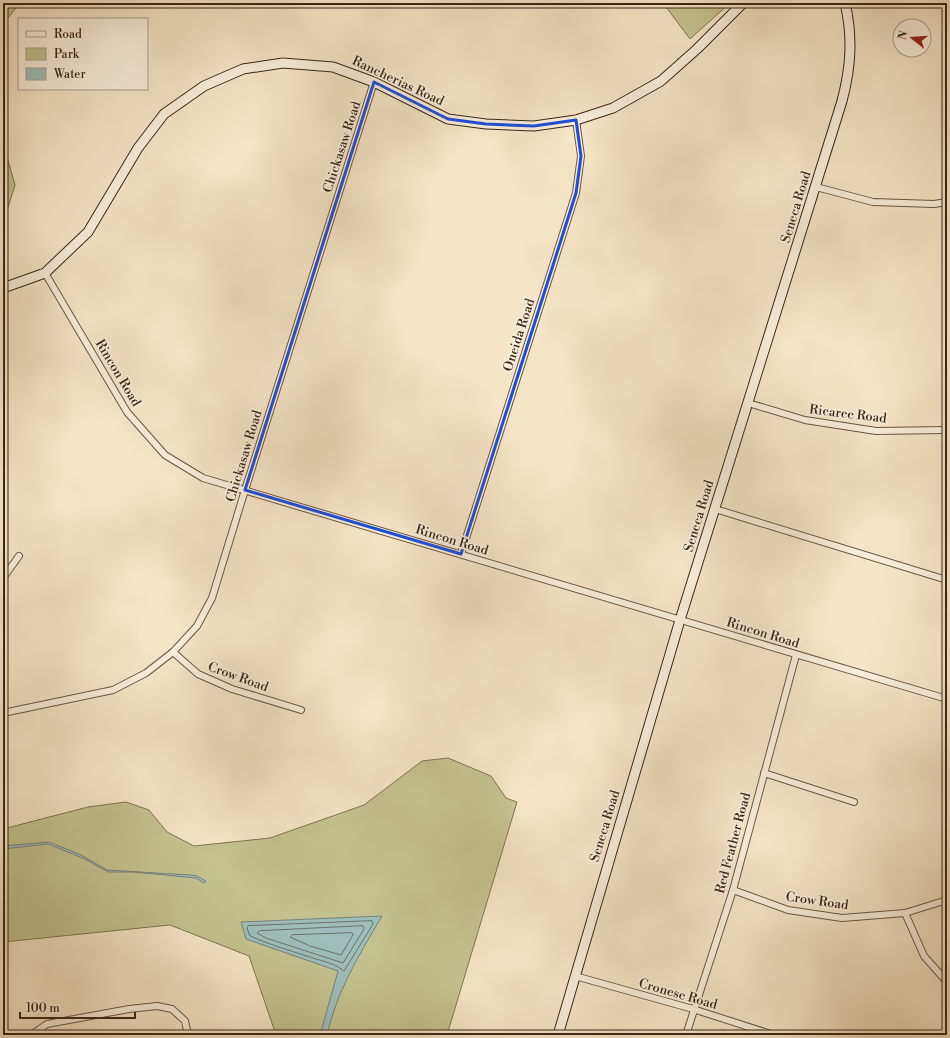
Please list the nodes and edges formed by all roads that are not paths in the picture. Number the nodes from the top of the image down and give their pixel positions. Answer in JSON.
{"nodes":[{"id":1,"x":743,"y":3,"type":"edge"},
{"id":2,"x":845,"y":3,"type":"edge"},
{"id":3,"x":374,"y":82,"type":"junction"},
{"id":4,"x":576,"y":120,"type":"junction"},
{"id":5,"x":816,"y":187,"type":"junction"},
{"id":6,"x":947,"y":202,"type":"edge"},
{"id":7,"x":45,"y":274,"type":"junction"},
{"id":8,"x":3,"y":288,"type":"edge"},
{"id":9,"x":748,"y":403,"type":"junction"},
{"id":10,"x":947,"y":430,"type":"edge"},
{"id":11,"x":244,"y":490,"type":"junction"},
{"id":12,"x":715,"y":509,"type":"junction"},
{"id":13,"x":461,"y":554,"type":"junction"},
{"id":14,"x":19,"y":556,"type":"dead end"},
{"id":15,"x":3,"y":578,"type":"edge"},
{"id":16,"x":947,"y":580,"type":"edge"},
{"id":17,"x":680,"y":620,"type":"junction"},
{"id":18,"x":173,"y":652,"type":"junction"},
{"id":19,"x":796,"y":655,"type":"junction"},
{"id":20,"x":947,"y":699,"type":"edge"},
{"id":21,"x":301,"y":710,"type":"dead end"},
{"id":22,"x":3,"y":713,"type":"edge"},
{"id":23,"x":764,"y":773,"type":"junction"},
{"id":24,"x":854,"y":802,"type":"dead end"},
{"id":25,"x":733,"y":890,"type":"junction"},
{"id":26,"x":947,"y":900,"type":"edge"},
{"id":27,"x":905,"y":913,"type":"junction"},
{"id":28,"x":575,"y":976,"type":"junction"},
{"id":29,"x":947,"y":982,"type":"edge"},
{"id":30,"x":693,"y":1009,"type":"junction"},
{"id":31,"x":34,"y":1035,"type":"edge"},
{"id":32,"x":188,"y":1035,"type":"edge"},
{"id":33,"x":558,"y":1035,"type":"edge"},
{"id":34,"x":686,"y":1035,"type":"edge"},
{"id":35,"x":774,"y":1035,"type":"edge"}],
"edges":[{"from":1,"to":4,"type":"street","name":"Rancherias Road"},
{"from":2,"to":5,"type":"street","name":"Seneca Road"},
{"from":3,"to":4,"type":"street","name":"Rancherias Road"},
{"from":3,"to":7,"type":"street","name":"Rancherias Road"},
{"from":3,"to":11,"type":"street","name":"Chickasaw Road"},
{"from":4,"to":13,"type":"street","name":"Oneida Road"},
{"from":5,"to":6,"type":"street"},
{"from":5,"to":9,"type":"street","name":"Seneca Road"},
{"from":7,"to":8,"type":"street","name":"Rancherias Road"},
{"from":7,"to":11,"type":"street","name":"Rincon Road"},
{"from":9,"to":10,"type":"street","name":"Ricaree Road"},
{"from":9,"to":12,"type":"street","name":"Seneca Road"},
{"from":11,"to":13,"type":"street","name":"Rincon Road"},
{"from":11,"to":18,"type":"street","name":"Chickasaw Road"},
{"from":12,"to":16,"type":"street"},
{"from":12,"to":17,"type":"street","name":"Seneca Road"},
{"from":13,"to":17,"type":"street","name":"Rincon Road"},
{"from":14,"to":15,"type":"street"},
{"from":17,"to":19,"type":"street","name":"Rincon Road"},
{"from":17,"to":28,"type":"street","name":"Seneca Road"},
{"from":18,"to":21,"type":"street","name":"Crow Road"},
{"from":18,"to":22,"type":"street","name":"Chickasaw Road"},
{"from":19,"to":20,"type":"street","name":"Rincon Road"},
{"from":19,"to":23,"type":"street","name":"Red Feather Road"},
{"from":23,"to":24,"type":"street"},
{"from":23,"to":25,"type":"street","name":"Red Feather Road"},
{"from":25,"to":27,"type":"street","name":"Crow Road"},
{"from":25,"to":30,"type":"street","name":"Red Feather Road"},
{"from":26,"to":27,"type":"street","name":"Crow Road"},
{"from":27,"to":29,"type":"street"},
{"from":28,"to":30,"type":"street","name":"Cronese Road"},
{"from":28,"to":33,"type":"street","name":"Seneca Road"},
{"from":30,"to":34,"type":"street","name":"Red Feather Road"},
{"from":30,"to":35,"type":"street","name":"Cronese Road"},
{"from":31,"to":32,"type":"street"}]}
